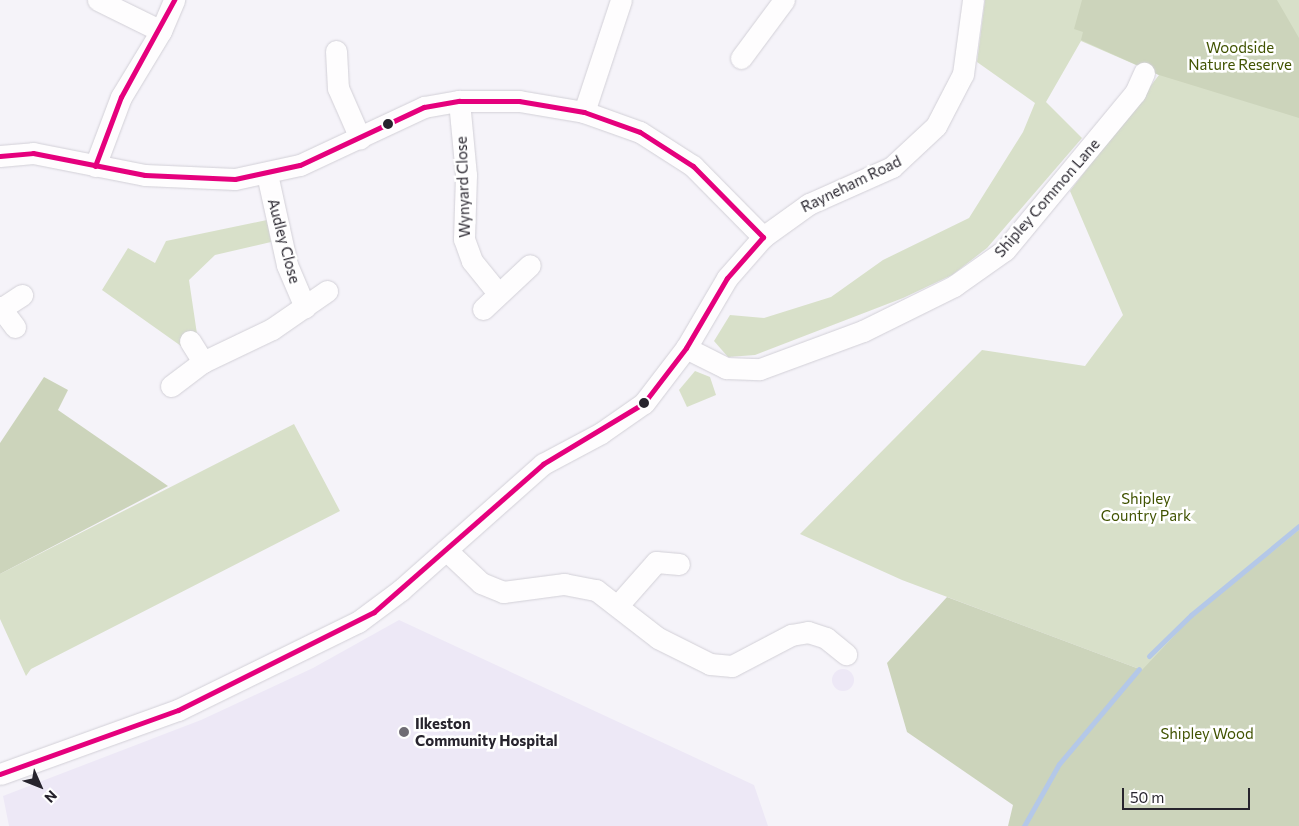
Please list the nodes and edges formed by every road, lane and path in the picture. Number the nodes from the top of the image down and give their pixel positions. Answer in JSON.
{"nodes":[{"id":1,"x":98,"y":0,"type":"edge"},
{"id":2,"x":174,"y":0,"type":"edge"},
{"id":3,"x":621,"y":0,"type":"edge"},
{"id":4,"x":973,"y":0,"type":"edge"},
{"id":5,"x":777,"y":1,"type":"edge"},
{"id":6,"x":161,"y":31,"type":"junction"},
{"id":7,"x":336,"y":51,"type":"dead end"},
{"id":8,"x":741,"y":58,"type":"dead end"},
{"id":9,"x":1144,"y":73,"type":"dead end"},
{"id":10,"x":459,"y":101,"type":"junction"},
{"id":11,"x":584,"y":112,"type":"junction"},
{"id":12,"x":360,"y":138,"type":"junction"},
{"id":13,"x":0,"y":156,"type":"edge"},
{"id":14,"x":95,"y":166,"type":"junction"},
{"id":15,"x":267,"y":174,"type":"junction"},
{"id":16,"x":763,"y":237,"type":"junction"},
{"id":17,"x":530,"y":265,"type":"dead end"},
{"id":18,"x":327,"y":290,"type":"dead end"},
{"id":19,"x":497,"y":292,"type":"junction"},
{"id":20,"x":22,"y":295,"type":"dead end"},
{"id":21,"x":305,"y":307,"type":"junction"},
{"id":22,"x":1,"y":308,"type":"edge"},
{"id":23,"x":483,"y":309,"type":"dead end"},
{"id":24,"x":15,"y":327,"type":"dead end"},
{"id":25,"x":190,"y":341,"type":"dead end"},
{"id":26,"x":686,"y":348,"type":"junction"},
{"id":27,"x":203,"y":362,"type":"junction"},
{"id":28,"x":171,"y":386,"type":"dead end"},
{"id":29,"x":446,"y":550,"type":"junction"},
{"id":30,"x":680,"y":564,"type":"dead end"},
{"id":31,"x":619,"y":604,"type":"junction"},
{"id":32,"x":846,"y":654,"type":"dead end"},
{"id":33,"x":0,"y":774,"type":"edge"}],
"edges":[{"from":1,"to":6,"type":"street"},
{"from":2,"to":6,"type":"street"},
{"from":3,"to":11,"type":"street"},
{"from":4,"to":16,"type":"street","name":"Rayneham Road"},
{"from":5,"to":8,"type":"street"},
{"from":6,"to":14,"type":"street"},
{"from":7,"to":12,"type":"street"},
{"from":9,"to":26,"type":"street","name":"Shipley Common Lane"},
{"from":10,"to":11,"type":"street"},
{"from":10,"to":12,"type":"street"},
{"from":10,"to":19,"type":"street","name":"Wynyard Close"},
{"from":11,"to":16,"type":"street"},
{"from":12,"to":15,"type":"street"},
{"from":13,"to":14,"type":"street"},
{"from":14,"to":15,"type":"street"},
{"from":15,"to":21,"type":"street","name":"Audley Close"},
{"from":16,"to":26,"type":"street","name":"Rayneham Road"},
{"from":17,"to":19,"type":"street"},
{"from":18,"to":21,"type":"street","name":"Audley Close"},
{"from":19,"to":23,"type":"street"},
{"from":20,"to":22,"type":"street"},
{"from":21,"to":27,"type":"street","name":"Audley Close"},
{"from":22,"to":24,"type":"street"},
{"from":25,"to":27,"type":"street"},
{"from":26,"to":29,"type":"street"},
{"from":27,"to":28,"type":"street","name":"Audley Close"},
{"from":29,"to":31,"type":"street"},
{"from":29,"to":33,"type":"street"},
{"from":30,"to":31,"type":"street"},
{"from":31,"to":32,"type":"street"}]}
